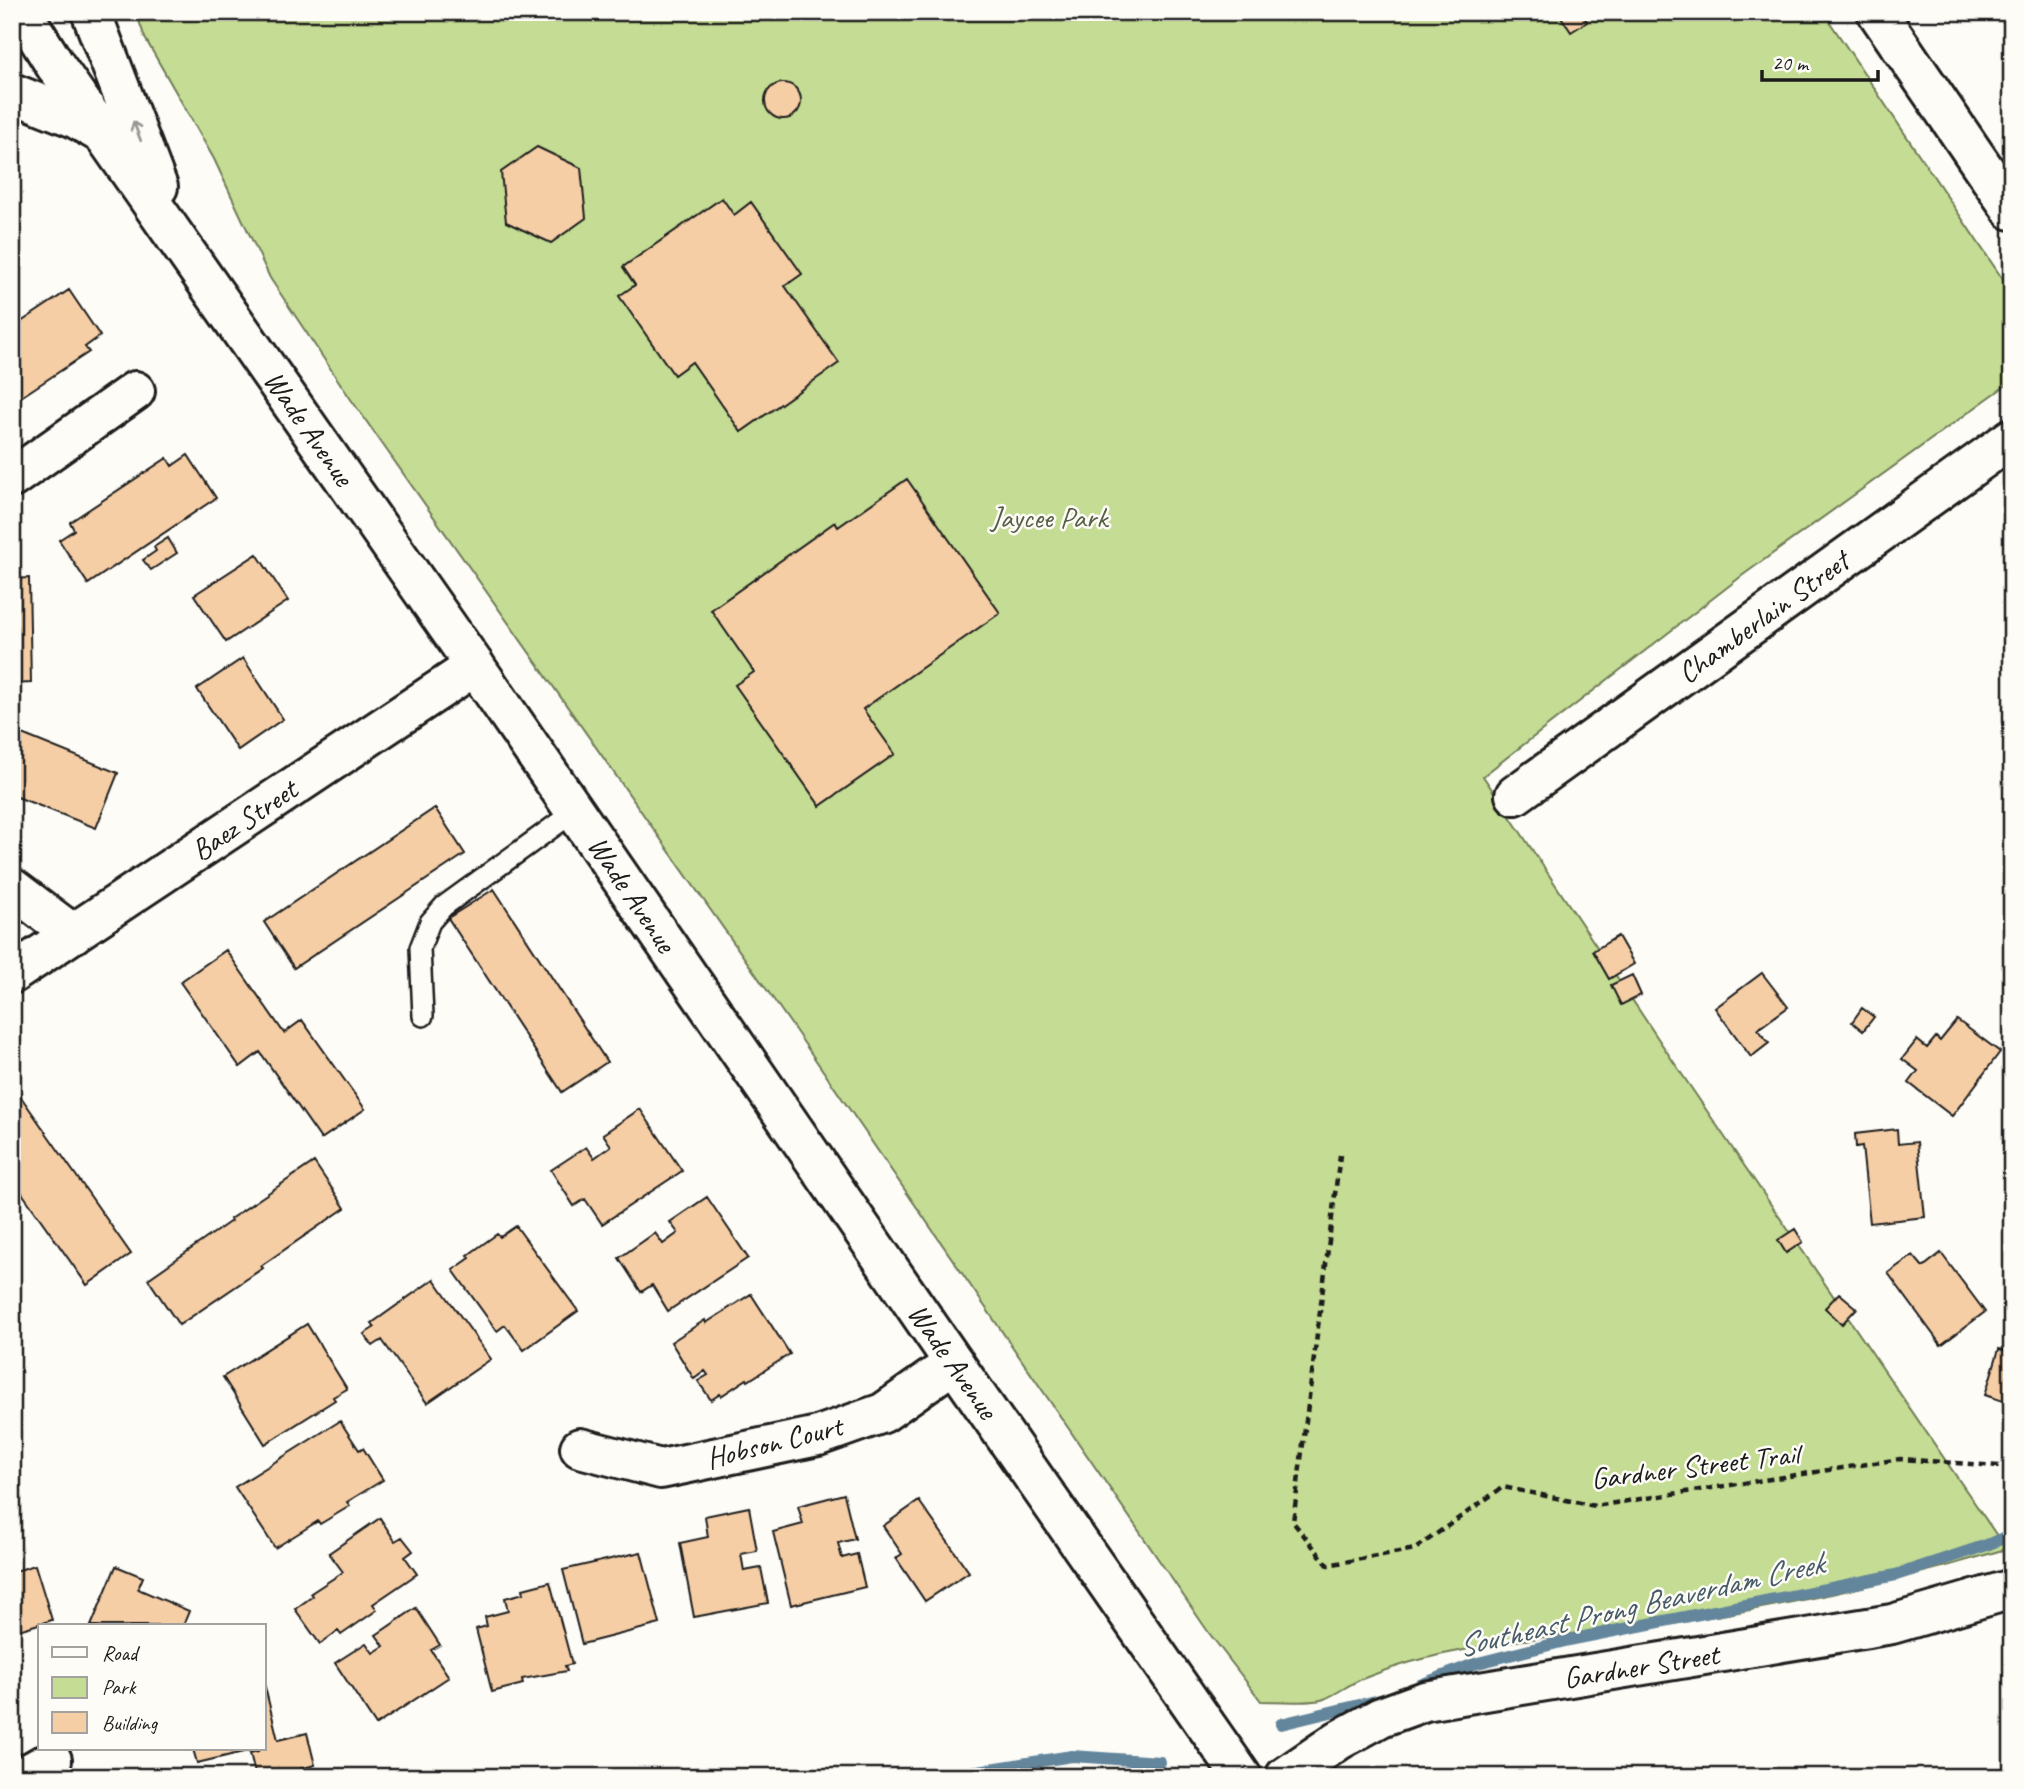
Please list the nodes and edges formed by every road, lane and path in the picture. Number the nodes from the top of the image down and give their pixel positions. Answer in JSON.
{"nodes":[{"id":1,"x":22,"y":12,"type":"edge"},
{"id":2,"x":92,"y":12,"type":"edge"},
{"id":3,"x":1877,"y":12,"type":"edge"},
{"id":4,"x":12,"y":93,"type":"edge"},
{"id":5,"x":104,"y":135,"type":"junction"},
{"id":6,"x":2012,"y":210,"type":"edge"},
{"id":7,"x":178,"y":241,"type":"junction"},
{"id":8,"x":135,"y":391,"type":"dead end"},
{"id":9,"x":2012,"y":439,"type":"edge"},
{"id":10,"x":12,"y":478,"type":"edge"},
{"id":11,"x":475,"y":666,"type":"junction"},
{"id":12,"x":1515,"y":795,"type":"dead end"},
{"id":13,"x":575,"y":811,"type":"junction"},
{"id":14,"x":12,"y":888,"type":"edge"},
{"id":15,"x":73,"y":934,"type":"junction"},
{"id":16,"x":12,"y":974,"type":"edge"},
{"id":17,"x":423,"y":1016,"type":"dead end"},
{"id":18,"x":1340,"y":1155,"type":"dead end"},
{"id":19,"x":954,"y":1363,"type":"junction"},
{"id":20,"x":580,"y":1448,"type":"dead end"},
{"id":21,"x":2012,"y":1467,"type":"edge"},
{"id":22,"x":2012,"y":1589,"type":"edge"},
{"id":23,"x":1242,"y":1777,"type":"edge"},
{"id":24,"x":1285,"y":1777,"type":"edge"}],
"edges":[{"from":1,"to":5,"type":"street","name":"Wade Avenue"},
{"from":7,"to":2,"type":"street","one_way":true},
{"from":3,"to":6,"type":"street"},
{"from":4,"to":5,"type":"street"},
{"from":5,"to":7,"type":"street","name":"Wade Avenue"},
{"from":7,"to":11,"type":"street","name":"Wade Avenue"},
{"from":8,"to":10,"type":"street"},
{"from":9,"to":12,"type":"street","name":"Chamberlain Street"},
{"from":11,"to":13,"type":"street","name":"Wade Avenue"},
{"from":11,"to":15,"type":"street","name":"Baez Street"},
{"from":13,"to":17,"type":"lane"},
{"from":13,"to":19,"type":"street","name":"Wade Avenue"},
{"from":14,"to":15,"type":"street"},
{"from":15,"to":16,"type":"street","name":"Baez Street"},
{"from":18,"to":21,"type":"path","name":"Gardner Street Trail"},
{"from":19,"to":20,"type":"street","name":"Hobson Court"},
{"from":19,"to":23,"type":"street","name":"Wade Avenue"},
{"from":22,"to":24,"type":"street","name":"Gardner Street"}]}
